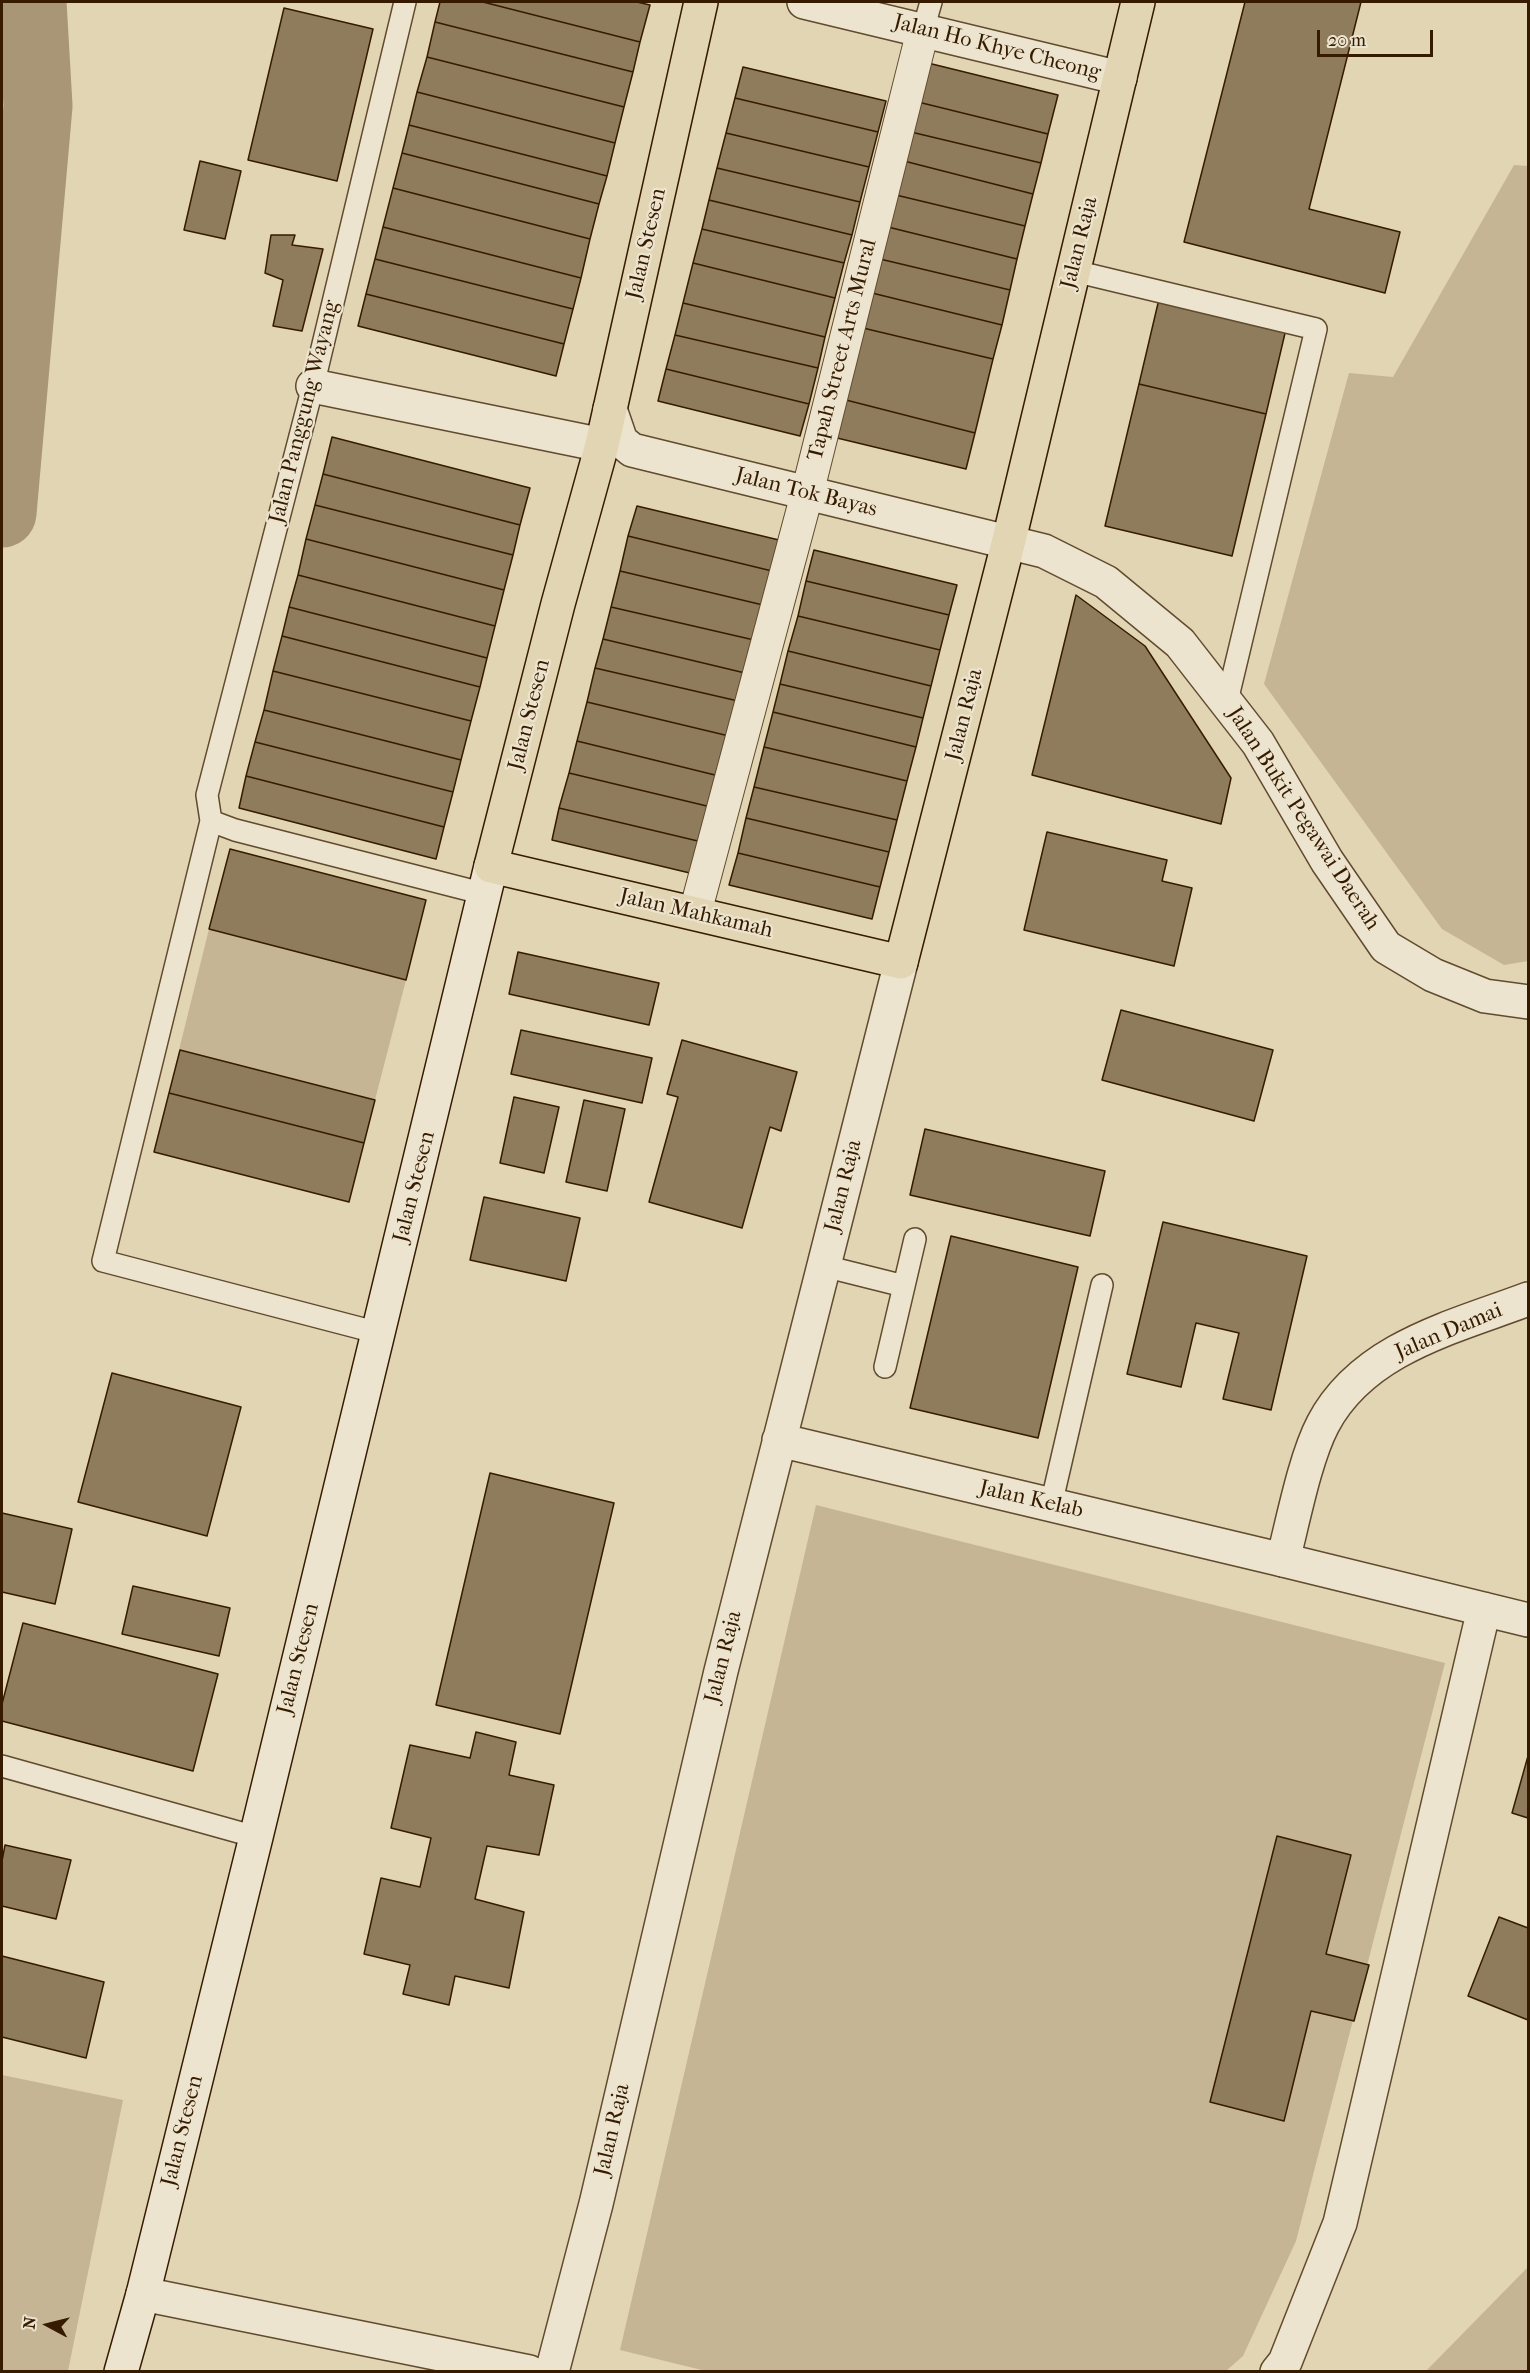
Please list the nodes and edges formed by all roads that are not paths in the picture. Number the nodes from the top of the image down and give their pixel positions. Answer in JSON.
{"nodes":[{"id":1,"x":405,"y":2,"type":"edge"},
{"id":2,"x":702,"y":2,"type":"edge"},
{"id":3,"x":804,"y":2,"type":"edge"},
{"id":4,"x":1138,"y":2,"type":"edge"},
{"id":5,"x":927,"y":16,"type":"edge"},
{"id":6,"x":1120,"y":78,"type":"junction"},
{"id":7,"x":1074,"y":271,"type":"junction"},
{"id":8,"x":313,"y":386,"type":"junction"},
{"id":9,"x":617,"y":447,"type":"junction"},
{"id":10,"x":807,"y":494,"type":"junction"},
{"id":11,"x":994,"y":540,"type":"junction"},
{"id":12,"x":1227,"y":701,"type":"junction"},
{"id":13,"x":211,"y":821,"type":"junction"},
{"id":14,"x":488,"y":880,"type":"junction"},
{"id":15,"x":695,"y":913,"type":"junction"},
{"id":16,"x":901,"y":962,"type":"junction"},
{"id":17,"x":1528,"y":1002,"type":"edge"},
{"id":18,"x":915,"y":1239,"type":"dead end"},
{"id":19,"x":824,"y":1266,"type":"junction"},
{"id":20,"x":1102,"y":1285,"type":"dead end"},
{"id":21,"x":904,"y":1286,"type":"junction"},
{"id":22,"x":1528,"y":1299,"type":"edge"},
{"id":23,"x":379,"y":1333,"type":"junction"},
{"id":24,"x":885,"y":1367,"type":"dead end"},
{"id":25,"x":779,"y":1440,"type":"junction"},
{"id":26,"x":1051,"y":1505,"type":"junction"},
{"id":27,"x":1283,"y":1560,"type":"junction"},
{"id":28,"x":1484,"y":1609,"type":"junction"},
{"id":29,"x":1528,"y":1620,"type":"edge"},
{"id":30,"x":2,"y":1766,"type":"edge"},
{"id":31,"x":256,"y":1837,"type":"junction"},
{"id":32,"x":143,"y":2294,"type":"junction"},
{"id":33,"x":121,"y":2372,"type":"edge"},
{"id":34,"x":529,"y":2372,"type":"edge"},
{"id":35,"x":552,"y":2372,"type":"edge"},
{"id":36,"x":1276,"y":2372,"type":"edge"}],
"edges":[{"from":1,"to":8,"type":"lane","name":"Jalan Panggung Wayang"},
{"from":2,"to":9,"type":"highway","name":"Jalan Stesen"},
{"from":3,"to":5,"type":"street","name":"Jalan Ho Khye Cheong"},
{"from":4,"to":6,"type":"highway","name":"Jalan Raja"},
{"from":5,"to":6,"type":"street","name":"Jalan Ho Khye Cheong"},
{"from":5,"to":10,"type":"street","name":"Tapah Street Arts Mural"},
{"from":6,"to":7,"type":"highway","name":"Jalan Raja"},
{"from":7,"to":11,"type":"highway","name":"Jalan Raja"},
{"from":7,"to":12,"type":"lane"},
{"from":8,"to":9,"type":"street","name":"Jalan Tok Bayas"},
{"from":8,"to":13,"type":"lane","name":"Jalan Panggung Wayang"},
{"from":9,"to":10,"type":"street","name":"Jalan Tok Bayas"},
{"from":9,"to":14,"type":"highway","name":"Jalan Stesen"},
{"from":10,"to":11,"type":"street","name":"Jalan Tok Bayas"},
{"from":10,"to":15,"type":"street","name":"Tapah Street Arts Mural"},
{"from":11,"to":12,"type":"street","name":"Jalan Bukit Pegawai Daerah"},
{"from":11,"to":16,"type":"highway","name":"Jalan Raja"},
{"from":12,"to":17,"type":"street","name":"Jalan Bukit Pegawai Daerah"},
{"from":13,"to":14,"type":"lane"},
{"from":13,"to":23,"type":"lane","name":"Jalan Panggung Wayang"},
{"from":14,"to":15,"type":"highway","name":"Jalan Mahkamah"},
{"from":14,"to":23,"type":"street","name":"Jalan Stesen"},
{"from":15,"to":16,"type":"highway","name":"Jalan Mahkamah"},
{"from":16,"to":19,"type":"street","name":"Jalan Raja"},
{"from":18,"to":21,"type":"lane"},
{"from":19,"to":21,"type":"lane"},
{"from":19,"to":25,"type":"street","name":"Jalan Raja"},
{"from":20,"to":26,"type":"lane"},
{"from":21,"to":24,"type":"lane"},
{"from":22,"to":27,"type":"street","name":"Jalan Damai"},
{"from":23,"to":31,"type":"street","name":"Jalan Stesen"},
{"from":25,"to":26,"type":"street","name":"Jalan Kelab"},
{"from":25,"to":35,"type":"street","name":"Jalan Raja"},
{"from":26,"to":27,"type":"street","name":"Jalan Kelab"},
{"from":27,"to":28,"type":"street","name":"Jalan Kelab"},
{"from":28,"to":29,"type":"street","name":"Jalan Kelab"},
{"from":28,"to":36,"type":"street"},
{"from":30,"to":31,"type":"lane"},
{"from":31,"to":32,"type":"street","name":"Jalan Stesen"},
{"from":32,"to":33,"type":"street","name":"Jalan Stesen"},
{"from":32,"to":34,"type":"street"}]}
